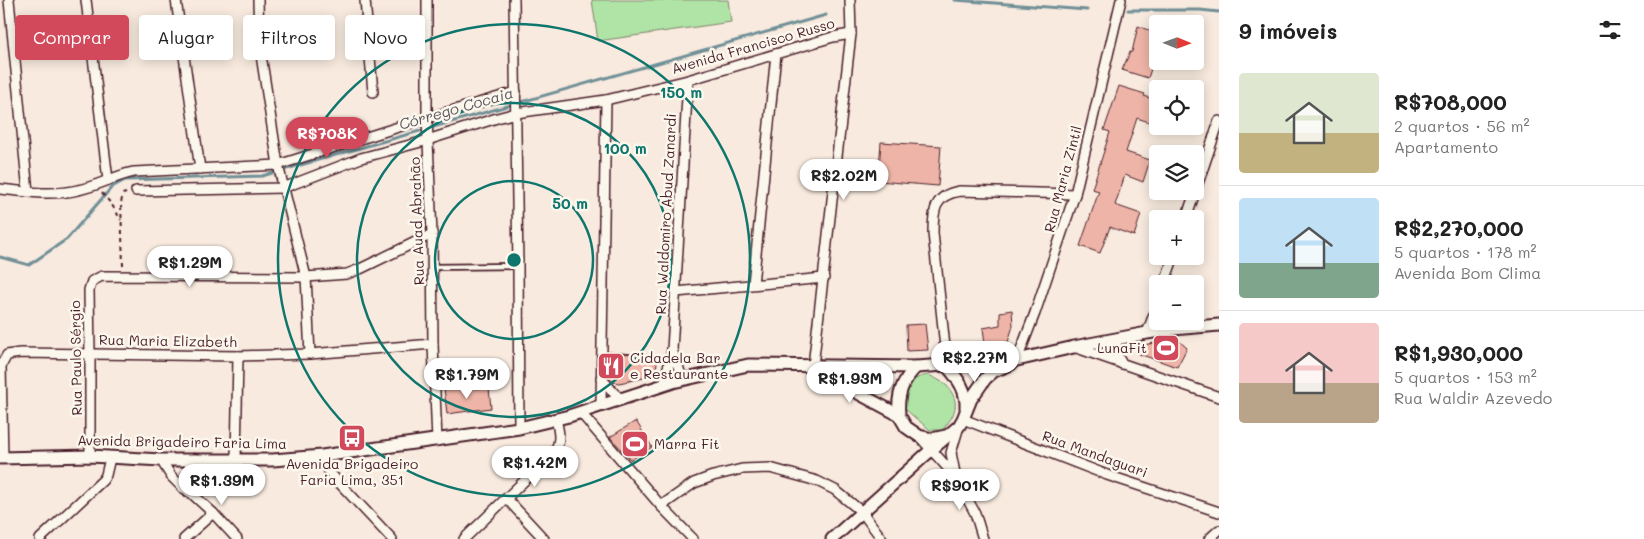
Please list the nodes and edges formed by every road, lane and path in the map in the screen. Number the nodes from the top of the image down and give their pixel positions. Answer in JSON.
{"nodes":[{"id":1,"x":9,"y":0,"type":"edge"},
{"id":2,"x":86,"y":0,"type":"edge"},
{"id":3,"x":176,"y":0,"type":"edge"},
{"id":4,"x":258,"y":0,"type":"edge"},
{"id":5,"x":364,"y":0,"type":"edge"},
{"id":6,"x":427,"y":0,"type":"edge"},
{"id":7,"x":514,"y":0,"type":"edge"},
{"id":8,"x":850,"y":0,"type":"edge"},
{"id":9,"x":1121,"y":0,"type":"edge"},
{"id":10,"x":851,"y":34,"type":"junction"},
{"id":11,"x":776,"y":54,"type":"junction"},
{"id":12,"x":688,"y":80,"type":"junction"},
{"id":13,"x":373,"y":92,"type":"dead end"},
{"id":14,"x":516,"y":94,"type":"junction"},
{"id":15,"x":606,"y":100,"type":"junction"},
{"id":16,"x":516,"y":112,"type":"junction"},
{"id":17,"x":427,"y":121,"type":"junction"},
{"id":18,"x":1219,"y":121,"type":"edge"},
{"id":19,"x":428,"y":137,"type":"junction"},
{"id":20,"x":1216,"y":139,"type":"edge"},
{"id":21,"x":279,"y":168,"type":"junction"},
{"id":22,"x":200,"y":169,"type":"junction"},
{"id":23,"x":108,"y":180,"type":"junction"},
{"id":24,"x":282,"y":185,"type":"junction"},
{"id":25,"x":98,"y":189,"type":"dead end"},
{"id":26,"x":0,"y":190,"type":"edge"},
{"id":27,"x":136,"y":191,"type":"joint"},
{"id":28,"x":28,"y":192,"type":"junction"},
{"id":29,"x":1076,"y":194,"type":"junction"},
{"id":30,"x":1189,"y":210,"type":"edge"},
{"id":31,"x":122,"y":221,"type":"junction"},
{"id":32,"x":432,"y":234,"type":"junction"},
{"id":33,"x":518,"y":266,"type":"junction"},
{"id":34,"x":432,"y":267,"type":"junction"},
{"id":35,"x":124,"y":276,"type":"junction"},
{"id":36,"x":306,"y":277,"type":"junction"},
{"id":37,"x":824,"y":278,"type":"junction"},
{"id":38,"x":754,"y":284,"type":"junction"},
{"id":39,"x":676,"y":292,"type":"junction"},
{"id":40,"x":1219,"y":325,"type":"edge"},
{"id":41,"x":1149,"y":328,"type":"edge"},
{"id":42,"x":1147,"y":333,"type":"junction"},
{"id":43,"x":1116,"y":339,"type":"junction"},
{"id":44,"x":433,"y":344,"type":"junction"},
{"id":45,"x":1074,"y":347,"type":"junction"},
{"id":46,"x":672,"y":350,"type":"junction"},
{"id":47,"x":90,"y":354,"type":"junction"},
{"id":48,"x":310,"y":354,"type":"junction"},
{"id":49,"x":238,"y":356,"type":"junction"},
{"id":50,"x":1017,"y":360,"type":"junction"},
{"id":51,"x":1122,"y":364,"type":"junction"},
{"id":52,"x":815,"y":366,"type":"junction"},
{"id":53,"x":947,"y":366,"type":"junction"},
{"id":54,"x":916,"y":367,"type":"junction"},
{"id":55,"x":601,"y":378,"type":"junction"},
{"id":56,"x":683,"y":380,"type":"junction"},
{"id":57,"x":664,"y":385,"type":"junction"},
{"id":58,"x":621,"y":398,"type":"junction"},
{"id":59,"x":1219,"y":398,"type":"edge"},
{"id":60,"x":601,"y":405,"type":"junction"},
{"id":61,"x":580,"y":412,"type":"junction"},
{"id":62,"x":899,"y":415,"type":"junction"},
{"id":63,"x":556,"y":419,"type":"junction"},
{"id":64,"x":963,"y":419,"type":"junction"},
{"id":65,"x":519,"y":428,"type":"junction"},
{"id":66,"x":919,"y":436,"type":"junction"},
{"id":67,"x":946,"y":436,"type":"junction"},
{"id":68,"x":437,"y":441,"type":"junction"},
{"id":69,"x":931,"y":450,"type":"junction"},
{"id":70,"x":90,"y":456,"type":"junction"},
{"id":71,"x":322,"y":456,"type":"junction"},
{"id":72,"x":2,"y":458,"type":"edge"},
{"id":73,"x":110,"y":458,"type":"junction"},
{"id":74,"x":161,"y":460,"type":"junction"},
{"id":75,"x":194,"y":460,"type":"junction"},
{"id":76,"x":236,"y":460,"type":"junction"},
{"id":77,"x":918,"y":462,"type":"junction"},
{"id":78,"x":955,"y":476,"type":"junction"},
{"id":79,"x":189,"y":491,"type":"junction"},
{"id":80,"x":507,"y":499,"type":"junction"},
{"id":81,"x":661,"y":506,"type":"junction"},
{"id":82,"x":862,"y":512,"type":"junction"},
{"id":83,"x":1219,"y":512,"type":"edge"},
{"id":84,"x":213,"y":513,"type":"junction"},
{"id":85,"x":1219,"y":530,"type":"edge"},
{"id":86,"x":40,"y":539,"type":"edge"},
{"id":87,"x":184,"y":539,"type":"edge"},
{"id":88,"x":237,"y":539,"type":"edge"},
{"id":89,"x":392,"y":539,"type":"edge"},
{"id":90,"x":464,"y":539,"type":"edge"},
{"id":91,"x":544,"y":539,"type":"edge"},
{"id":92,"x":694,"y":539,"type":"edge"},
{"id":93,"x":832,"y":539,"type":"edge"},
{"id":94,"x":882,"y":539,"type":"edge"},
{"id":95,"x":983,"y":539,"type":"edge"},
{"id":96,"x":1209,"y":539,"type":"edge"}],
"edges":[{"from":1,"to":28,"type":"street"},
{"from":2,"to":23,"type":"street"},
{"from":3,"to":22,"type":"street"},
{"from":4,"to":21,"type":"street"},
{"from":5,"to":13,"type":"street"},
{"from":6,"to":17,"type":"street","name":"Rua Auad Abrahão"},
{"from":7,"to":14,"type":"street"},
{"from":8,"to":10,"type":"street"},
{"from":9,"to":29,"type":"street","name":"Rua Maria Zintil"},
{"from":10,"to":11,"type":"street","name":"Avenida Francisco Russo"},
{"from":10,"to":37,"type":"street"},
{"from":11,"to":12,"type":"street","name":"Avenida Francisco Russo"},
{"from":11,"to":38,"type":"street"},
{"from":12,"to":15,"type":"street","name":"Avenida Francisco Russo"},
{"from":12,"to":39,"type":"street","name":"Rua Waldomiro Abud Zanardi"},
{"from":14,"to":16,"type":"street"},
{"from":14,"to":17,"type":"street"},
{"from":15,"to":16,"type":"street","name":"Avenida Francisco Russo"},
{"from":15,"to":55,"type":"street"},
{"from":16,"to":19,"type":"street","name":"Avenida Francisco Russo"},
{"from":16,"to":33,"type":"street"},
{"from":17,"to":19,"type":"street","name":"Rua Auad Abrahão"},
{"from":17,"to":21,"type":"street"},
{"from":18,"to":20,"type":"street"},
{"from":19,"to":24,"type":"street","name":"Avenida Francisco Russo"},
{"from":19,"to":32,"type":"street","name":"Rua Auad Abrahão"},
{"from":20,"to":30,"type":"street"},
{"from":21,"to":22,"type":"street"},
{"from":21,"to":24,"type":"street"},
{"from":22,"to":23,"type":"street"},
{"from":23,"to":28,"type":"street"},
{"from":24,"to":27,"type":"street","name":"Avenida Francisco Russo"},
{"from":24,"to":36,"type":"street"},
{"from":25,"to":31,"type":"path"},
{"from":26,"to":28,"type":"street"},
{"from":27,"to":31,"type":"path"},
{"from":29,"to":50,"type":"street","name":"Rua Maria Zintil"},
{"from":29,"to":53,"type":"street"},
{"from":31,"to":35,"type":"path"},
{"from":32,"to":34,"type":"street","name":"Rua Auad Abrahão"},
{"from":32,"to":36,"type":"street","name":"Rua Paulo Sérgio"},
{"from":33,"to":34,"type":"lane"},
{"from":33,"to":65,"type":"street"},
{"from":34,"to":44,"type":"street","name":"Rua Auad Abrahão"},
{"from":35,"to":36,"type":"street","name":"Rua Paulo Sérgio"},
{"from":35,"to":47,"type":"street","name":"Rua Paulo Sérgio"},
{"from":36,"to":48,"type":"street"},
{"from":37,"to":38,"type":"street"},
{"from":37,"to":52,"type":"street"},
{"from":38,"to":39,"type":"street"},
{"from":39,"to":46,"type":"street","name":"Rua Waldomiro Abud Zanardi"},
{"from":40,"to":42,"type":"main road","name":"Avenida Brigadeiro Faria Lima"},
{"from":41,"to":42,"type":"street"},
{"from":42,"to":43,"type":"main road","name":"Avenida Brigadeiro Faria Lima"},
{"from":43,"to":45,"type":"main road","name":"Avenida Brigadeiro Faria Lima"},
{"from":43,"to":51,"type":"street"},
{"from":44,"to":48,"type":"street","name":"Rua Maria Elizabeth"},
{"from":44,"to":68,"type":"street","name":"Rua Auad Abrahão"},
{"from":45,"to":50,"type":"main road","name":"Avenida Brigadeiro Faria Lima"},
{"from":45,"to":51,"type":"street"},
{"from":46,"to":56,"type":"street","name":"Rua Waldomiro Abud Zanardi"},
{"from":46,"to":57,"type":"street","name":"Rua Waldomiro Abud Zanardi"},
{"from":47,"to":49,"type":"street","name":"Rua Maria Elizabeth"},
{"from":47,"to":70,"type":"street","name":"Rua Paulo Sérgio"},
{"from":47,"to":72,"type":"street","name":"Rua Maria Elizabeth"},
{"from":48,"to":49,"type":"street","name":"Rua Maria Elizabeth"},
{"from":49,"to":76,"type":"street"},
{"from":50,"to":53,"type":"main road","name":"Avenida Brigadeiro Faria Lima"},
{"from":50,"to":64,"type":"main road"},
{"from":51,"to":59,"type":"street"},
{"from":52,"to":54,"type":"main road","name":"Avenida Brigadeiro Faria Lima"},
{"from":52,"to":56,"type":"main road","name":"Avenida Brigadeiro Faria Lima"},
{"from":52,"to":62,"type":"main road"},
{"from":53,"to":54,"type":"main road","name":"Avenida Brigadeiro Faria Lima"},
{"from":53,"to":64,"type":"main road"},
{"from":54,"to":62,"type":"main road"},
{"from":55,"to":58,"type":"street"},
{"from":55,"to":60,"type":"street"},
{"from":56,"to":57,"type":"main road","name":"Avenida Brigadeiro Faria Lima"},
{"from":57,"to":58,"type":"main road","name":"Avenida Brigadeiro Faria Lima"},
{"from":58,"to":60,"type":"main road","name":"Avenida Brigadeiro Faria Lima"},
{"from":60,"to":61,"type":"main road","name":"Avenida Brigadeiro Faria Lima"},
{"from":61,"to":63,"type":"main road","name":"Avenida Brigadeiro Faria Lima"},
{"from":61,"to":81,"type":"street"},
{"from":62,"to":66,"type":"main road"},
{"from":63,"to":65,"type":"main road","name":"Avenida Brigadeiro Faria Lima"},
{"from":63,"to":80,"type":"street"},
{"from":64,"to":67,"type":"main road"},
{"from":64,"to":78,"type":"street"},
{"from":64,"to":83,"type":"street","name":"Rua Mandaguari"},
{"from":65,"to":68,"type":"main road","name":"Avenida Brigadeiro Faria Lima"},
{"from":66,"to":67,"type":"main road"},
{"from":66,"to":69,"type":"street"},
{"from":66,"to":77,"type":"main road"},
{"from":67,"to":69,"type":"main road"},
{"from":68,"to":71,"type":"main road","name":"Avenida Brigadeiro Faria Lima"},
{"from":69,"to":77,"type":"main road"},
{"from":69,"to":78,"type":"street"},
{"from":70,"to":72,"type":"main road","name":"Avenida Brigadeiro Faria Lima"},
{"from":70,"to":73,"type":"main road","name":"Avenida Brigadeiro Faria Lima"},
{"from":71,"to":76,"type":"main road","name":"Avenida Brigadeiro Faria Lima"},
{"from":71,"to":89,"type":"street"},
{"from":73,"to":74,"type":"main road","name":"Avenida Brigadeiro Faria Lima"},
{"from":73,"to":86,"type":"street"},
{"from":74,"to":75,"type":"main road","name":"Avenida Brigadeiro Faria Lima"},
{"from":74,"to":79,"type":"street"},
{"from":75,"to":76,"type":"main road","name":"Avenida Brigadeiro Faria Lima"},
{"from":75,"to":79,"type":"main road"},
{"from":77,"to":82,"type":"main road"},
{"from":78,"to":95,"type":"street"},
{"from":79,"to":84,"type":"street"},
{"from":80,"to":90,"type":"street"},
{"from":80,"to":91,"type":"street"},
{"from":81,"to":82,"type":"street"},
{"from":81,"to":92,"type":"street"},
{"from":82,"to":93,"type":"main road"},
{"from":82,"to":94,"type":"street"},
{"from":84,"to":87,"type":"street"},
{"from":84,"to":88,"type":"street"},
{"from":85,"to":96,"type":"street"}]}
